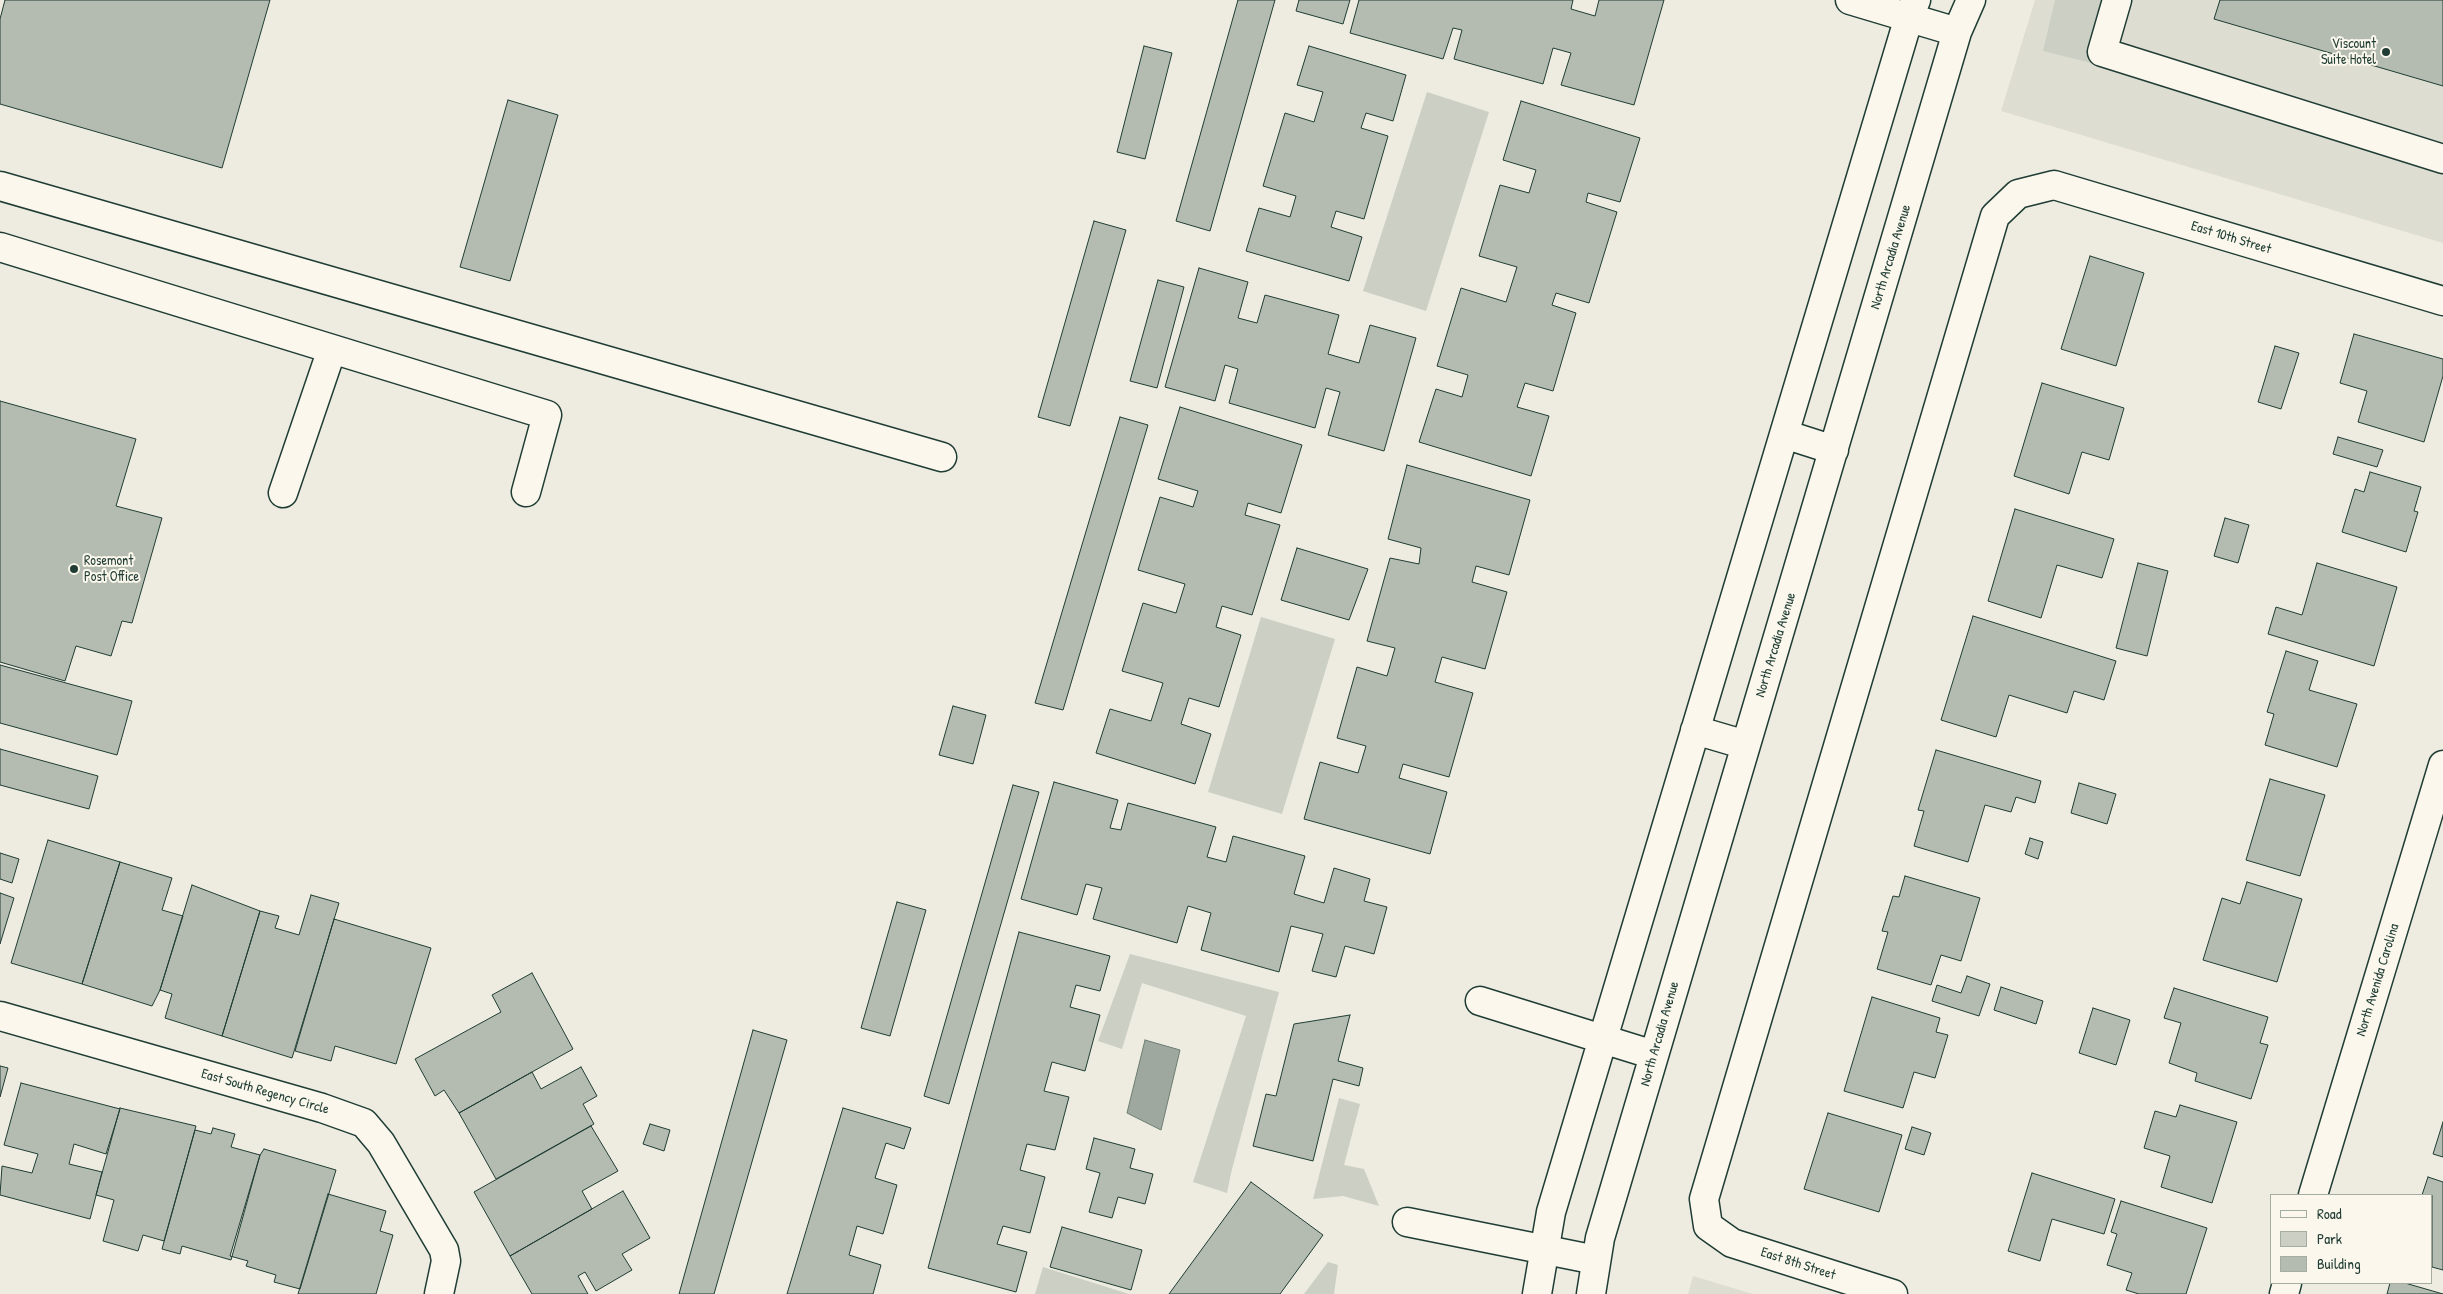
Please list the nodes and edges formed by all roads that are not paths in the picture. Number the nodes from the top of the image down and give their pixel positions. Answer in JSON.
{"nodes":[{"id":1,"x":1850,"y":0,"type":"edge"},
{"id":2,"x":1971,"y":0,"type":"edge"},
{"id":3,"x":2117,"y":0,"type":"edge"},
{"id":4,"x":1913,"y":9,"type":"edge"},
{"id":5,"x":1957,"y":32,"type":"junction"},
{"id":6,"x":2443,"y":159,"type":"edge"},
{"id":7,"x":0,"y":186,"type":"edge"},
{"id":8,"x":0,"y":247,"type":"edge"},
{"id":9,"x":2443,"y":301,"type":"edge"},
{"id":10,"x":332,"y":349,"type":"junction"},
{"id":11,"x":1784,"y":434,"type":"junction"},
{"id":12,"x":1834,"y":450,"type":"junction"},
{"id":13,"x":942,"y":457,"type":"dead end"},
{"id":14,"x":526,"y":492,"type":"dead end"},
{"id":15,"x":283,"y":493,"type":"dead end"},
{"id":16,"x":1695,"y":730,"type":"junction"},
{"id":17,"x":1746,"y":745,"type":"junction"},
{"id":18,"x":2443,"y":766,"type":"edge"},
{"id":19,"x":1480,"y":1001,"type":"dead end"},
{"id":20,"x":0,"y":1016,"type":"edge"},
{"id":21,"x":1602,"y":1039,"type":"junction"},
{"id":22,"x":1654,"y":1054,"type":"junction"},
{"id":23,"x":2313,"y":1194,"type":"edge"},
{"id":24,"x":1407,"y":1222,"type":"dead end"},
{"id":25,"x":1708,"y":1226,"type":"joint"},
{"id":26,"x":1545,"y":1249,"type":"junction"},
{"id":27,"x":1596,"y":1260,"type":"junction"},
{"id":28,"x":442,"y":1283,"type":"edge"},
{"id":29,"x":1538,"y":1294,"type":"edge"},
{"id":30,"x":1591,"y":1294,"type":"edge"},
{"id":31,"x":1893,"y":1294,"type":"edge"}],
"edges":[{"from":1,"to":4,"type":"street"},
{"from":2,"to":5,"type":"street","name":"North Arcadia Avenue"},
{"from":3,"to":6,"type":"street"},
{"from":4,"to":5,"type":"street"},
{"from":4,"to":11,"type":"street"},
{"from":5,"to":12,"type":"street","name":"North Arcadia Avenue"},
{"from":7,"to":13,"type":"street"},
{"from":8,"to":10,"type":"street"},
{"from":9,"to":25,"type":"street","name":"East 10th Street"},
{"from":10,"to":14,"type":"street"},
{"from":10,"to":15,"type":"street"},
{"from":11,"to":12,"type":"street"},
{"from":11,"to":16,"type":"street"},
{"from":12,"to":17,"type":"street","name":"North Arcadia Avenue"},
{"from":16,"to":17,"type":"street"},
{"from":16,"to":21,"type":"street"},
{"from":17,"to":22,"type":"street","name":"North Arcadia Avenue"},
{"from":18,"to":23,"type":"street","name":"North Avenida Carolina"},
{"from":19,"to":21,"type":"street"},
{"from":20,"to":28,"type":"street","name":"East South Regency Circle"},
{"from":21,"to":22,"type":"street"},
{"from":21,"to":26,"type":"street"},
{"from":22,"to":27,"type":"street","name":"North Arcadia Avenue"},
{"from":24,"to":26,"type":"street"},
{"from":25,"to":31,"type":"street","name":"East 8th Street"},
{"from":26,"to":27,"type":"street"},
{"from":26,"to":29,"type":"street"},
{"from":27,"to":30,"type":"street","name":"North Arcadia Avenue"}]}
